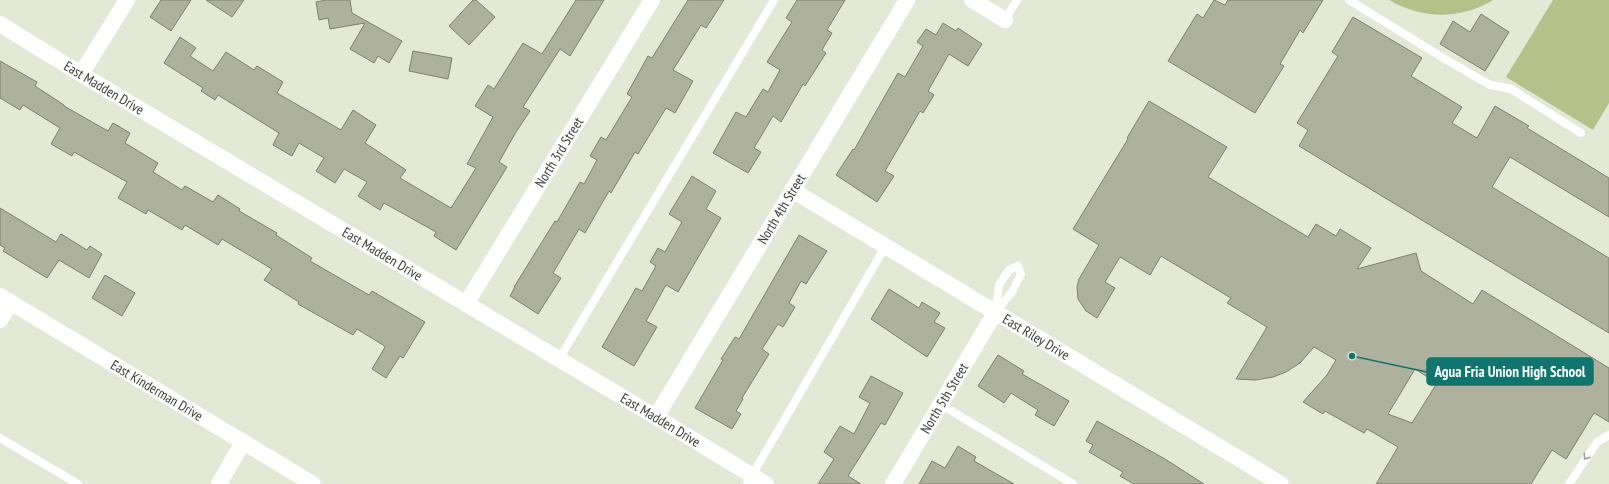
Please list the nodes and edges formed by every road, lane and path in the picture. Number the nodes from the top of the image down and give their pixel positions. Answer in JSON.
{"nodes":[{"id":1,"x":127,"y":0,"type":"edge"},
{"id":2,"x":652,"y":0,"type":"edge"},
{"id":3,"x":774,"y":0,"type":"edge"},
{"id":4,"x":907,"y":0,"type":"edge"},
{"id":5,"x":972,"y":0,"type":"edge"},
{"id":6,"x":1017,"y":0,"type":"edge"},
{"id":7,"x":1349,"y":0,"type":"edge"},
{"id":8,"x":1005,"y":20,"type":"joint"},
{"id":9,"x":0,"y":24,"type":"edge"},
{"id":10,"x":81,"y":74,"type":"junction"},
{"id":11,"x":1581,"y":133,"type":"dead end"},
{"id":12,"x":792,"y":190,"type":"junction"},
{"id":13,"x":885,"y":246,"type":"junction"},
{"id":14,"x":5,"y":299,"type":"edge"},
{"id":15,"x":466,"y":304,"type":"junction"},
{"id":16,"x":995,"y":313,"type":"junction"},
{"id":17,"x":0,"y":320,"type":"edge"},
{"id":18,"x":559,"y":359,"type":"junction"},
{"id":19,"x":940,"y":404,"type":"junction"},
{"id":20,"x":656,"y":417,"type":"junction"},
{"id":21,"x":1609,"y":435,"type":"edge"},
{"id":22,"x":0,"y":438,"type":"edge"},
{"id":23,"x":243,"y":442,"type":"junction"},
{"id":24,"x":749,"y":480,"type":"edge"},
{"id":25,"x":78,"y":484,"type":"edge"},
{"id":26,"x":219,"y":484,"type":"edge"},
{"id":27,"x":313,"y":484,"type":"edge"},
{"id":28,"x":766,"y":484,"type":"edge"},
{"id":29,"x":893,"y":484,"type":"edge"},
{"id":30,"x":1073,"y":484,"type":"edge"},
{"id":31,"x":1281,"y":484,"type":"edge"},
{"id":32,"x":1569,"y":484,"type":"edge"}],
"edges":[{"from":1,"to":10,"type":"street"},
{"from":2,"to":15,"type":"street","name":"North 3rd Street"},
{"from":3,"to":18,"type":"lane"},
{"from":4,"to":12,"type":"street","name":"North 4th Street"},
{"from":5,"to":8,"type":"street"},
{"from":6,"to":8,"type":"lane"},
{"from":7,"to":11,"type":"lane"},
{"from":9,"to":10,"type":"street","name":"East Madden Drive"},
{"from":10,"to":15,"type":"street","name":"East Madden Drive"},
{"from":12,"to":13,"type":"street","name":"East Riley Drive"},
{"from":12,"to":20,"type":"street","name":"North 4th Street"},
{"from":13,"to":16,"type":"street","name":"East Riley Drive"},
{"from":13,"to":24,"type":"lane"},
{"from":14,"to":17,"type":"street"},
{"from":14,"to":23,"type":"street","name":"East Kinderman Drive"},
{"from":15,"to":18,"type":"street","name":"East Madden Drive"},
{"from":16,"to":16,"type":"lane"},
{"from":16,"to":19,"type":"street","name":"North 5th Street"},
{"from":16,"to":31,"type":"street","name":"East Riley Drive"},
{"from":18,"to":20,"type":"street","name":"East Madden Drive"},
{"from":19,"to":29,"type":"street","name":"North 5th Street"},
{"from":19,"to":30,"type":"lane"},
{"from":20,"to":24,"type":"street","name":"East Madden Drive"},
{"from":21,"to":32,"type":"lane","one_way":true},
{"from":22,"to":25,"type":"lane"},
{"from":23,"to":26,"type":"street"},
{"from":23,"to":27,"type":"street","name":"East Kinderman Drive"},
{"from":24,"to":28,"type":"street","name":"East Madden Drive"}]}
